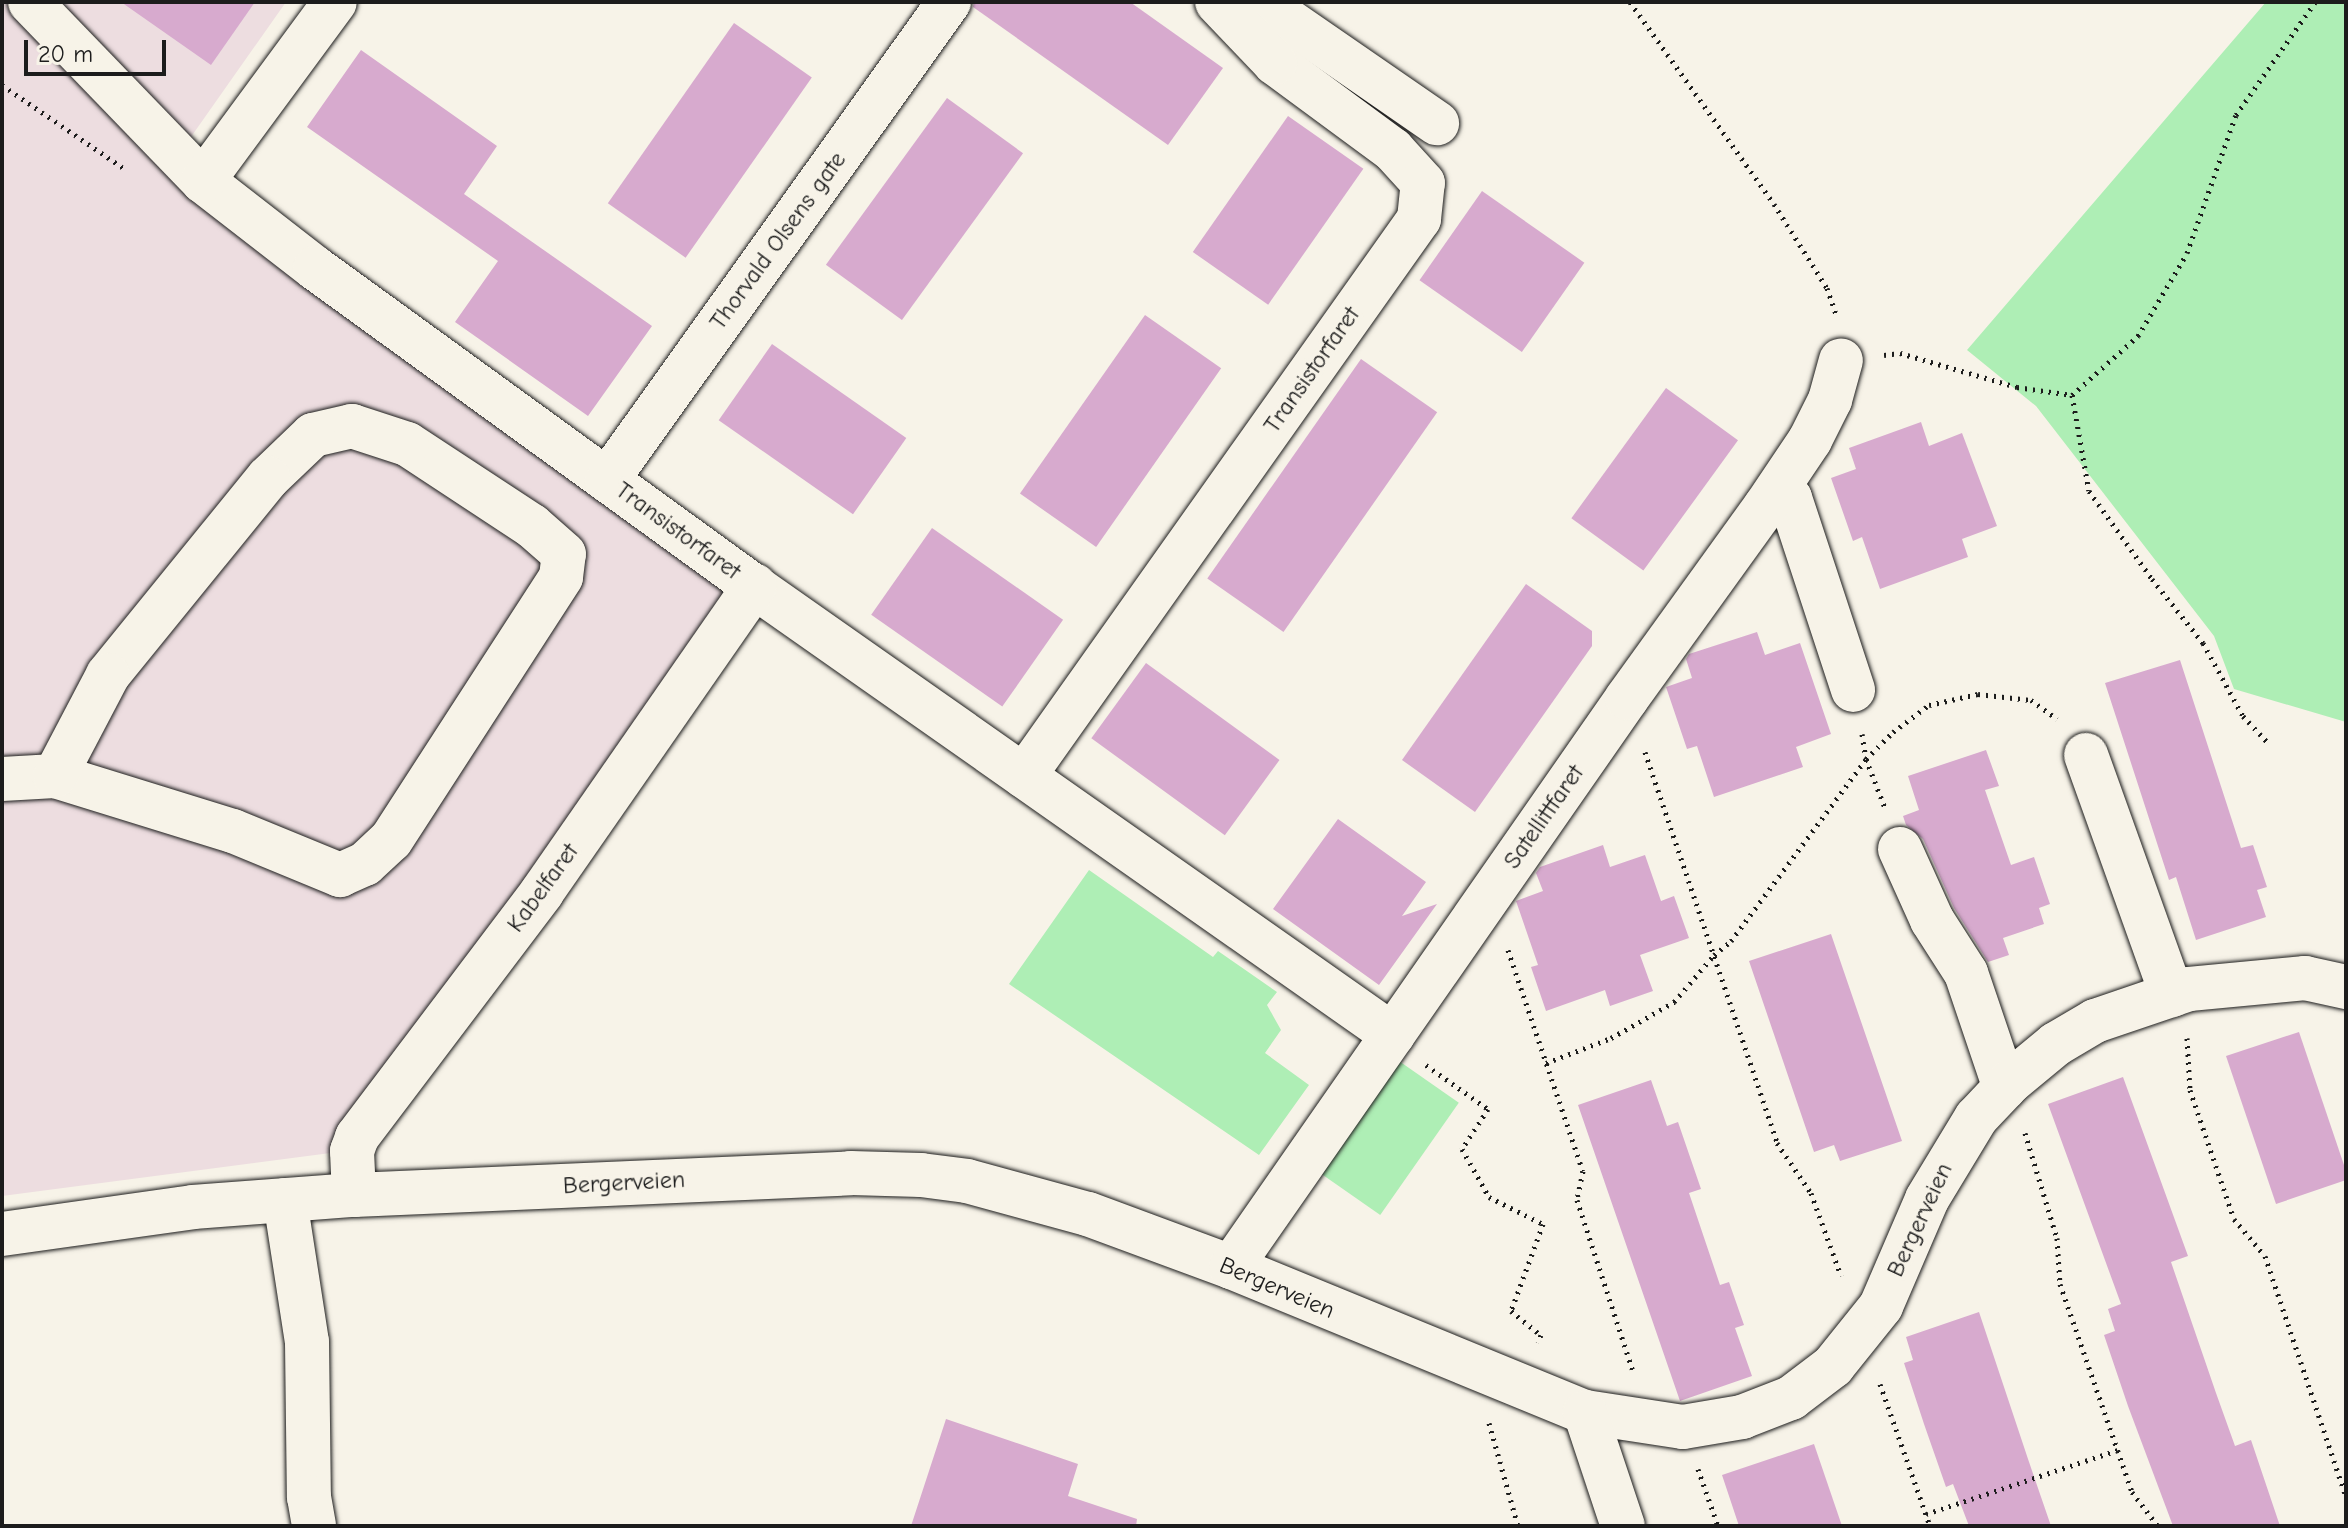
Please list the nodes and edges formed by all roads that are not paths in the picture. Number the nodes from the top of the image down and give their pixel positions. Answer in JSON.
{"nodes":[{"id":1,"x":30,"y":2,"type":"edge"},
{"id":2,"x":335,"y":2,"type":"edge"},
{"id":3,"x":949,"y":2,"type":"edge"},
{"id":4,"x":1219,"y":4,"type":"edge"},
{"id":5,"x":1437,"y":123,"type":"dead end"},
{"id":6,"x":203,"y":181,"type":"junction"},
{"id":7,"x":1841,"y":360,"type":"road end"},
{"id":8,"x":607,"y":480,"type":"junction"},
{"id":9,"x":1778,"y":489,"type":"junction"},
{"id":10,"x":755,"y":586,"type":"junction"},
{"id":11,"x":1853,"y":690,"type":"road end"},
{"id":12,"x":2086,"y":755,"type":"road end"},
{"id":13,"x":55,"y":776,"type":"junction"},
{"id":14,"x":1024,"y":776,"type":"junction"},
{"id":15,"x":2,"y":779,"type":"edge"},
{"id":16,"x":1900,"y":849,"type":"road end"},
{"id":17,"x":2346,"y":987,"type":"edge"},
{"id":18,"x":2172,"y":995,"type":"junction"},
{"id":19,"x":1393,"y":1035,"type":"junction"},
{"id":20,"x":2008,"y":1085,"type":"junction"},
{"id":21,"x":354,"y":1195,"type":"junction"},
{"id":22,"x":285,"y":1200,"type":"junction"},
{"id":23,"x":2,"y":1234,"type":"edge"},
{"id":24,"x":1231,"y":1267,"type":"junction"},
{"id":25,"x":1585,"y":1412,"type":"junction"},
{"id":26,"x":314,"y":1526,"type":"edge"},
{"id":27,"x":1623,"y":1526,"type":"edge"}],
"edges":[{"from":1,"to":6,"type":"street","name":"Transistorfaret"},
{"from":2,"to":6,"type":"street"},
{"from":3,"to":8,"type":"street","name":"Thorvald Olsens gate"},
{"from":4,"to":5,"type":"street"},
{"from":4,"to":14,"type":"street","name":"Transistorfaret"},
{"from":6,"to":8,"type":"street","name":"Transistorfaret"},
{"from":7,"to":9,"type":"street","name":"Satellittfaret"},
{"from":8,"to":10,"type":"street","name":"Transistorfaret"},
{"from":9,"to":11,"type":"street"},
{"from":9,"to":19,"type":"street","name":"Satellittfaret"},
{"from":10,"to":14,"type":"street","name":"Transistorfaret"},
{"from":10,"to":21,"type":"street","name":"Kabelfaret"},
{"from":12,"to":18,"type":"street"},
{"from":13,"to":13,"type":"street"},
{"from":13,"to":15,"type":"street"},
{"from":14,"to":19,"type":"street","name":"Transistorfaret"},
{"from":16,"to":20,"type":"street"},
{"from":17,"to":18,"type":"street","name":"Bergerveien"},
{"from":18,"to":20,"type":"street","name":"Bergerveien"},
{"from":19,"to":24,"type":"street","name":"Satellittfaret"},
{"from":20,"to":25,"type":"street","name":"Bergerveien"},
{"from":21,"to":22,"type":"street","name":"Bergerveien"},
{"from":21,"to":24,"type":"street","name":"Bergerveien"},
{"from":22,"to":23,"type":"street","name":"Bergerveien"},
{"from":22,"to":26,"type":"street"},
{"from":24,"to":25,"type":"street","name":"Bergerveien"},
{"from":25,"to":27,"type":"street"}]}
